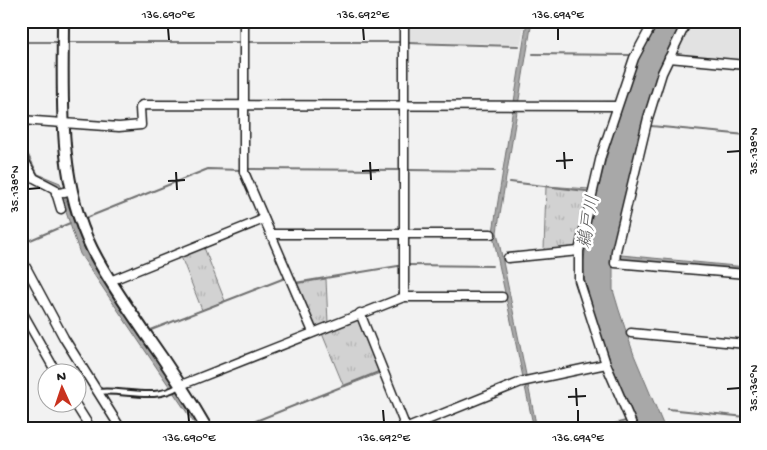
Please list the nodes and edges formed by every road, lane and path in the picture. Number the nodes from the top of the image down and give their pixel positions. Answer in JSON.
{"nodes":[{"id":1,"x":63,"y":21,"type":"edge"},
{"id":2,"x":244,"y":21,"type":"edge"},
{"id":3,"x":404,"y":21,"type":"edge"},
{"id":4,"x":654,"y":21,"type":"edge"},
{"id":5,"x":688,"y":21,"type":"edge"},
{"id":6,"x":669,"y":58,"type":"junction"},
{"id":7,"x":746,"y":64,"type":"edge"},
{"id":8,"x":244,"y":105,"type":"junction"},
{"id":9,"x":404,"y":105,"type":"junction"},
{"id":10,"x":617,"y":106,"type":"junction"},
{"id":11,"x":21,"y":120,"type":"edge"},
{"id":12,"x":62,"y":123,"type":"junction"},
{"id":13,"x":21,"y":155,"type":"edge"},
{"id":14,"x":63,"y":192,"type":"junction"},
{"id":15,"x":61,"y":209,"type":"dead end"},
{"id":16,"x":264,"y":219,"type":"junction"},
{"id":17,"x":271,"y":234,"type":"junction"},
{"id":18,"x":404,"y":234,"type":"junction"},
{"id":19,"x":491,"y":234,"type":"dead end"},
{"id":20,"x":579,"y":251,"type":"junction"},
{"id":21,"x":21,"y":258,"type":"edge"},
{"id":22,"x":508,"y":258,"type":"dead end"},
{"id":23,"x":746,"y":274,"type":"edge"},
{"id":24,"x":110,"y":281,"type":"junction"},
{"id":25,"x":404,"y":297,"type":"junction"},
{"id":26,"x":502,"y":297,"type":"dead end"},
{"id":27,"x":21,"y":310,"type":"edge"},
{"id":28,"x":360,"y":313,"type":"junction"},
{"id":29,"x":312,"y":332,"type":"junction"},
{"id":30,"x":631,"y":333,"type":"dead end"},
{"id":31,"x":746,"y":344,"type":"edge"},
{"id":32,"x":50,"y":362,"type":"edge"},
{"id":33,"x":606,"y":364,"type":"junction"},
{"id":34,"x":181,"y":385,"type":"junction"},
{"id":35,"x":98,"y":392,"type":"junction"},
{"id":36,"x":80,"y":412,"type":"edge"},
{"id":37,"x":21,"y":422,"type":"edge"},
{"id":38,"x":406,"y":428,"type":"edge"},
{"id":39,"x":26,"y":429,"type":"edge"},
{"id":40,"x":91,"y":429,"type":"edge"},
{"id":41,"x":121,"y":429,"type":"edge"},
{"id":42,"x":207,"y":429,"type":"edge"},
{"id":43,"x":634,"y":429,"type":"edge"}],
"edges":[{"from":1,"to":12,"type":"street"},
{"from":2,"to":8,"type":"street"},
{"from":3,"to":9,"type":"street"},
{"from":4,"to":10,"type":"street"},
{"from":5,"to":6,"type":"street"},
{"from":6,"to":7,"type":"street"},
{"from":6,"to":23,"type":"street"},
{"from":8,"to":9,"type":"street"},
{"from":8,"to":12,"type":"street"},
{"from":8,"to":16,"type":"street"},
{"from":9,"to":10,"type":"street"},
{"from":9,"to":18,"type":"street"},
{"from":10,"to":20,"type":"street"},
{"from":11,"to":12,"type":"street"},
{"from":12,"to":14,"type":"street"},
{"from":13,"to":14,"type":"street"},
{"from":14,"to":15,"type":"street"},
{"from":14,"to":24,"type":"street"},
{"from":16,"to":17,"type":"street"},
{"from":16,"to":24,"type":"street"},
{"from":17,"to":18,"type":"street"},
{"from":17,"to":29,"type":"street"},
{"from":18,"to":19,"type":"street"},
{"from":18,"to":25,"type":"street"},
{"from":20,"to":22,"type":"street"},
{"from":20,"to":33,"type":"street"},
{"from":21,"to":35,"type":"street"},
{"from":24,"to":34,"type":"street"},
{"from":25,"to":26,"type":"street"},
{"from":25,"to":28,"type":"street"},
{"from":27,"to":32,"type":"street"},
{"from":28,"to":29,"type":"street"},
{"from":28,"to":38,"type":"street"},
{"from":29,"to":34,"type":"street"},
{"from":30,"to":31,"type":"street"},
{"from":33,"to":38,"type":"street"},
{"from":33,"to":43,"type":"street"},
{"from":34,"to":35,"type":"lane"},
{"from":34,"to":42,"type":"street"},
{"from":35,"to":41,"type":"street"},
{"from":36,"to":40,"type":"street"},
{"from":37,"to":39,"type":"lane"}]}
